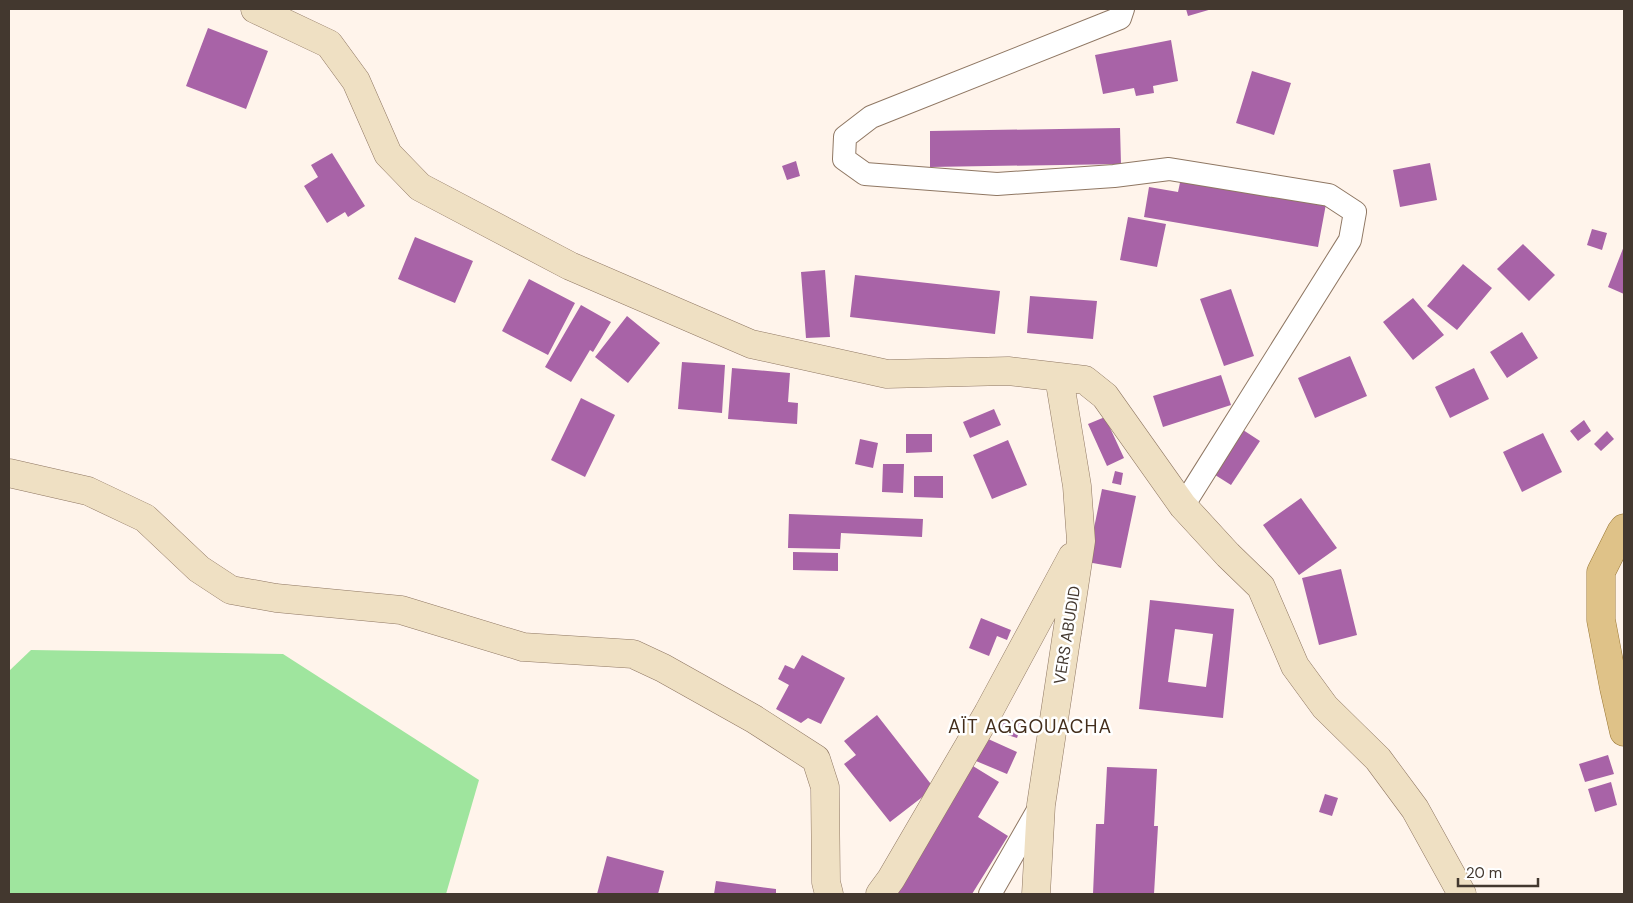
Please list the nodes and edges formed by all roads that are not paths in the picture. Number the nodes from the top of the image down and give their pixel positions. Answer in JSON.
{"nodes":[{"id":1,"x":255,"y":9,"type":"edge"},
{"id":2,"x":1123,"y":9,"type":"edge"},
{"id":3,"x":1059,"y":377,"type":"junction"},
{"id":4,"x":9,"y":474,"type":"edge"},
{"id":5,"x":1183,"y":506,"type":"junction"},
{"id":6,"x":1624,"y":528,"type":"edge"},
{"id":7,"x":1081,"y":541,"type":"junction"},
{"id":8,"x":1624,"y":732,"type":"edge"},
{"id":9,"x":1041,"y":805,"type":"junction"},
{"id":10,"x":829,"y":894,"type":"edge"},
{"id":11,"x":880,"y":894,"type":"edge"},
{"id":12,"x":990,"y":894,"type":"edge"},
{"id":13,"x":1036,"y":894,"type":"edge"},
{"id":14,"x":1462,"y":894,"type":"edge"}],
"edges":[{"from":1,"to":3,"type":"street"},
{"from":2,"to":5,"type":"street"},
{"from":3,"to":5,"type":"street"},
{"from":3,"to":7,"type":"street","name":"VERS ABUDID"},
{"from":4,"to":10,"type":"street"},
{"from":5,"to":14,"type":"street"},
{"from":6,"to":8,"type":"main road"},
{"from":7,"to":9,"type":"street","name":"VERS ABUDID"},
{"from":7,"to":11,"type":"street"},
{"from":9,"to":12,"type":"street"},
{"from":9,"to":13,"type":"street","name":"VERS ABUDID"}]}
